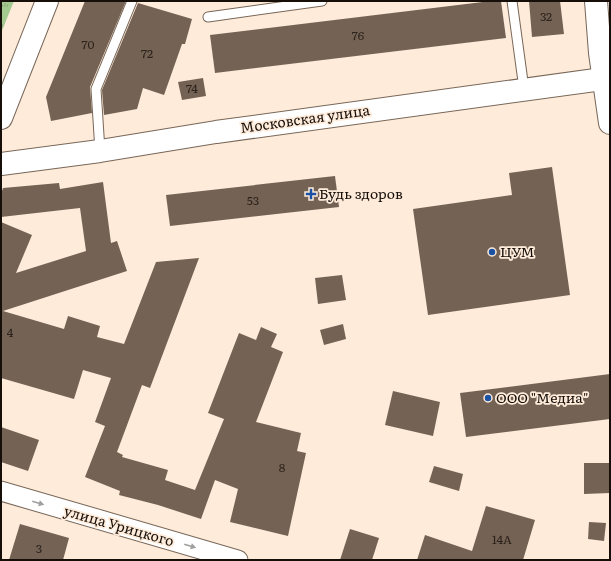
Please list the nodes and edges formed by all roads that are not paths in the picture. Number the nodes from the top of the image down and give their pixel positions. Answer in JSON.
{"nodes":[{"id":1,"x":47,"y":1,"type":"edge"},
{"id":2,"x":132,"y":1,"type":"edge"},
{"id":3,"x":316,"y":1,"type":"edge"},
{"id":4,"x":512,"y":1,"type":"edge"},
{"id":5,"x":596,"y":1,"type":"edge"},
{"id":6,"x":208,"y":17,"type":"dead end"},
{"id":7,"x":607,"y":78,"type":"edge"},
{"id":8,"x":524,"y":89,"type":"junction"},
{"id":9,"x":1,"y":118,"type":"edge"},
{"id":10,"x":610,"y":123,"type":"edge"},
{"id":11,"x":100,"y":151,"type":"junction"},
{"id":12,"x":1,"y":164,"type":"edge"},
{"id":13,"x":1,"y":491,"type":"edge"},
{"id":14,"x":238,"y":560,"type":"edge"}],
"edges":[{"from":1,"to":9,"type":"street"},
{"from":2,"to":11,"type":"lane"},
{"from":3,"to":6,"type":"lane"},
{"from":4,"to":8,"type":"lane"},
{"from":5,"to":7,"type":"street"},
{"from":7,"to":8,"type":"street","name":"Московская улица"},
{"from":7,"to":10,"type":"street"},
{"from":8,"to":11,"type":"street","name":"Московская улица"},
{"from":11,"to":12,"type":"street","name":"Московская улица"},
{"from":13,"to":14,"type":"street","name":"улица Урицкого","one_way":true}]}
